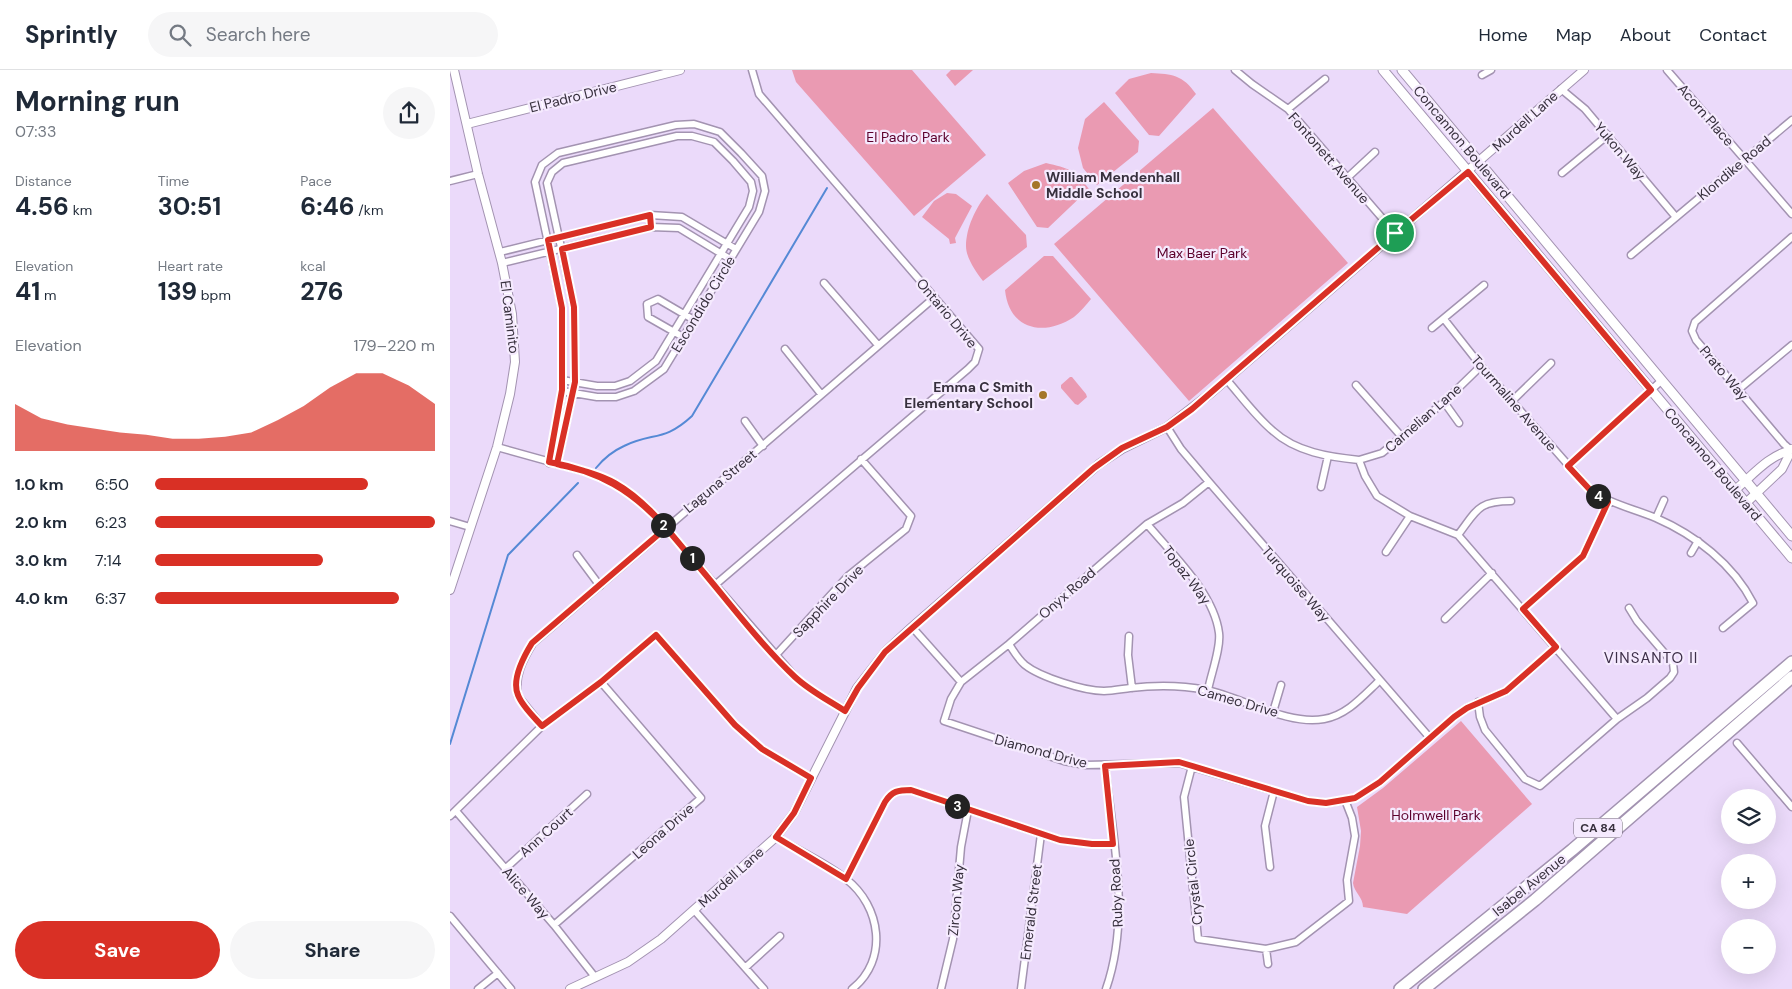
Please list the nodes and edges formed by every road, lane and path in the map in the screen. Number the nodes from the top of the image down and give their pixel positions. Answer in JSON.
{"nodes":[{"id":1,"x":454,"y":70,"type":"edge"},
{"id":2,"x":680,"y":70,"type":"edge"},
{"id":3,"x":752,"y":70,"type":"edge"},
{"id":4,"x":1235,"y":70,"type":"edge"},
{"id":5,"x":1383,"y":70,"type":"edge"},
{"id":6,"x":1402,"y":70,"type":"edge"},
{"id":7,"x":1491,"y":70,"type":"edge"},
{"id":8,"x":1584,"y":70,"type":"edge"},
{"id":9,"x":1668,"y":70,"type":"edge"},
{"id":10,"x":1482,"y":75,"type":"dead end"},
{"id":11,"x":1325,"y":79,"type":"dead end"},
{"id":12,"x":1561,"y":89,"type":"junction"},
{"id":13,"x":1288,"y":109,"type":"junction"},
{"id":14,"x":1792,"y":120,"type":"edge"},
{"id":15,"x":466,"y":124,"type":"junction"},
{"id":16,"x":1608,"y":136,"type":"junction"},
{"id":17,"x":600,"y":143,"type":"junction"},
{"id":18,"x":1375,"y":152,"type":"dead end"},
{"id":19,"x":741,"y":153,"type":"junction"},
{"id":20,"x":603,"y":154,"type":"junction"},
{"id":21,"x":1745,"y":159,"type":"junction"},
{"id":22,"x":733,"y":161,"type":"junction"},
{"id":23,"x":1478,"y":162,"type":"junction"},
{"id":24,"x":1468,"y":172,"type":"junction"},
{"id":25,"x":1562,"y":173,"type":"dead end"},
{"id":26,"x":478,"y":174,"type":"junction"},
{"id":27,"x":1346,"y":178,"type":"junction"},
{"id":28,"x":450,"y":181,"type":"edge"},
{"id":29,"x":1792,"y":214,"type":"edge"},
{"id":30,"x":650,"y":215,"type":"junction"},
{"id":31,"x":1675,"y":216,"type":"junction"},
{"id":32,"x":651,"y":227,"type":"junction"},
{"id":33,"x":1395,"y":233,"type":"junction"},
{"id":34,"x":560,"y":238,"type":"junction"},
{"id":35,"x":1792,"y":238,"type":"edge"},
{"id":36,"x":548,"y":240,"type":"junction"},
{"id":37,"x":726,"y":244,"type":"junction"},
{"id":38,"x":562,"y":249,"type":"junction"},
{"id":39,"x":736,"y":249,"type":"junction"},
{"id":40,"x":551,"y":251,"type":"junction"},
{"id":41,"x":500,"y":252,"type":"junction"},
{"id":42,"x":720,"y":253,"type":"junction"},
{"id":43,"x":1630,"y":255,"type":"dead end"},
{"id":44,"x":730,"y":259,"type":"junction"},
{"id":45,"x":502,"y":263,"type":"junction"},
{"id":46,"x":824,"y":283,"type":"dead end"},
{"id":47,"x":1484,"y":285,"type":"dead end"},
{"id":48,"x":936,"y":297,"type":"junction"},
{"id":49,"x":684,"y":314,"type":"junction"},
{"id":50,"x":1444,"y":319,"type":"junction"},
{"id":51,"x":694,"y":320,"type":"junction"},
{"id":52,"x":1432,"y":328,"type":"dead end"},
{"id":53,"x":673,"y":331,"type":"junction"},
{"id":54,"x":683,"y":337,"type":"junction"},
{"id":55,"x":878,"y":345,"type":"junction"},
{"id":56,"x":1792,"y":345,"type":"edge"},
{"id":57,"x":785,"y":349,"type":"dead end"},
{"id":58,"x":1551,"y":363,"type":"dead end"},
{"id":59,"x":1481,"y":366,"type":"junction"},
{"id":60,"x":562,"y":380,"type":"junction"},
{"id":61,"x":1226,"y":380,"type":"junction"},
{"id":62,"x":1661,"y":381,"type":"junction"},
{"id":63,"x":575,"y":382,"type":"junction"},
{"id":64,"x":1356,"y":384,"type":"dead end"},
{"id":65,"x":562,"y":390,"type":"junction"},
{"id":66,"x":1651,"y":390,"type":"junction"},
{"id":67,"x":1738,"y":390,"type":"junction"},
{"id":68,"x":573,"y":392,"type":"junction"},
{"id":69,"x":822,"y":394,"type":"junction"},
{"id":70,"x":1444,"y":402,"type":"junction"},
{"id":71,"x":1512,"y":402,"type":"junction"},
{"id":72,"x":745,"y":421,"type":"dead end"},
{"id":73,"x":1459,"y":423,"type":"dead end"},
{"id":74,"x":1167,"y":427,"type":"junction"},
{"id":75,"x":1402,"y":437,"type":"junction"},
{"id":76,"x":763,"y":446,"type":"junction"},
{"id":77,"x":497,"y":447,"type":"junction"},
{"id":78,"x":1792,"y":449,"type":"edge"},
{"id":79,"x":1328,"y":456,"type":"junction"},
{"id":80,"x":861,"y":459,"type":"junction"},
{"id":81,"x":1359,"y":460,"type":"junction"},
{"id":82,"x":549,"y":462,"type":"junction"},
{"id":83,"x":557,"y":464,"type":"junction"},
{"id":84,"x":1568,"y":466,"type":"junction"},
{"id":85,"x":1746,"y":481,"type":"junction"},
{"id":86,"x":1209,"y":482,"type":"junction"},
{"id":87,"x":1321,"y":487,"type":"dead end"},
{"id":88,"x":1735,"y":490,"type":"junction"},
{"id":89,"x":1756,"y":494,"type":"junction"},
{"id":90,"x":1664,"y":500,"type":"dead end"},
{"id":91,"x":1511,"y":501,"type":"dead end"},
{"id":92,"x":1608,"y":502,"type":"junction"},
{"id":93,"x":1746,"y":503,"type":"junction"},
{"id":94,"x":1410,"y":516,"type":"junction"},
{"id":95,"x":1656,"y":518,"type":"junction"},
{"id":96,"x":450,"y":521,"type":"edge"},
{"id":97,"x":1147,"y":524,"type":"junction"},
{"id":98,"x":470,"y":527,"type":"junction"},
{"id":99,"x":666,"y":528,"type":"junction"},
{"id":100,"x":1458,"y":535,"type":"junction"},
{"id":101,"x":1792,"y":536,"type":"edge"},
{"id":102,"x":1698,"y":541,"type":"junction"},
{"id":103,"x":1386,"y":552,"type":"dead end"},
{"id":104,"x":1691,"y":553,"type":"dead end"},
{"id":105,"x":577,"y":555,"type":"dead end"},
{"id":106,"x":1792,"y":558,"type":"edge"},
{"id":107,"x":1492,"y":573,"type":"junction"},
{"id":108,"x":715,"y":585,"type":"junction"},
{"id":109,"x":600,"y":586,"type":"junction"},
{"id":110,"x":450,"y":590,"type":"edge"},
{"id":111,"x":1629,"y":608,"type":"dead end"},
{"id":112,"x":1523,"y":609,"type":"junction"},
{"id":113,"x":1445,"y":619,"type":"dead end"},
{"id":114,"x":912,"y":627,"type":"junction"},
{"id":115,"x":1723,"y":628,"type":"dead end"},
{"id":116,"x":1129,"y":636,"type":"dead end"},
{"id":117,"x":1009,"y":644,"type":"junction"},
{"id":118,"x":1556,"y":647,"type":"junction"},
{"id":119,"x":775,"y":656,"type":"junction"},
{"id":120,"x":1792,"y":662,"type":"edge"},
{"id":121,"x":1792,"y":678,"type":"edge"},
{"id":122,"x":1379,"y":681,"type":"junction"},
{"id":123,"x":601,"y":682,"type":"junction"},
{"id":124,"x":961,"y":682,"type":"junction"},
{"id":125,"x":1281,"y":686,"type":"dead end"},
{"id":126,"x":1132,"y":688,"type":"junction"},
{"id":127,"x":1208,"y":690,"type":"junction"},
{"id":128,"x":1478,"y":702,"type":"junction"},
{"id":129,"x":845,"y":711,"type":"junction"},
{"id":130,"x":1273,"y":712,"type":"junction"},
{"id":131,"x":1618,"y":719,"type":"junction"},
{"id":132,"x":944,"y":721,"type":"joint"},
{"id":133,"x":542,"y":726,"type":"junction"},
{"id":134,"x":1430,"y":738,"type":"junction"},
{"id":135,"x":1737,"y":743,"type":"dead end"},
{"id":136,"x":1105,"y":766,"type":"junction"},
{"id":137,"x":1192,"y":766,"type":"junction"},
{"id":138,"x":811,"y":778,"type":"junction"},
{"id":139,"x":1274,"y":791,"type":"junction"},
{"id":140,"x":587,"y":794,"type":"dead end"},
{"id":141,"x":1345,"y":800,"type":"junction"},
{"id":142,"x":1792,"y":807,"type":"edge"},
{"id":143,"x":968,"y":810,"type":"junction"},
{"id":144,"x":456,"y":811,"type":"junction"},
{"id":145,"x":450,"y":816,"type":"edge"},
{"id":146,"x":1041,"y":834,"type":"junction"},
{"id":147,"x":776,"y":837,"type":"junction"},
{"id":148,"x":1113,"y":844,"type":"junction"},
{"id":149,"x":1270,"y":867,"type":"dead end"},
{"id":150,"x":505,"y":869,"type":"junction"},
{"id":151,"x":846,"y":879,"type":"junction"},
{"id":152,"x":694,"y":910,"type":"junction"},
{"id":153,"x":450,"y":916,"type":"edge"},
{"id":154,"x":554,"y":925,"type":"junction"},
{"id":155,"x":780,"y":936,"type":"dead end"},
{"id":156,"x":1266,"y":950,"type":"junction"},
{"id":157,"x":1268,"y":964,"type":"dead end"},
{"id":158,"x":746,"y":967,"type":"junction"},
{"id":159,"x":498,"y":973,"type":"junction"},
{"id":160,"x":595,"y":977,"type":"junction"},
{"id":161,"x":478,"y":989,"type":"edge"},
{"id":162,"x":511,"y":989,"type":"edge"},
{"id":163,"x":570,"y":989,"type":"edge"},
{"id":164,"x":764,"y":989,"type":"edge"},
{"id":165,"x":852,"y":989,"type":"edge"},
{"id":166,"x":941,"y":989,"type":"edge"},
{"id":167,"x":1021,"y":989,"type":"edge"},
{"id":168,"x":1106,"y":989,"type":"edge"},
{"id":169,"x":1400,"y":989,"type":"edge"},
{"id":170,"x":1424,"y":989,"type":"edge"}],
"edges":[{"from":1,"to":15,"type":"street","name":"El Caminito"},
{"from":2,"to":15,"type":"street","name":"El Padro Drive"},
{"from":3,"to":48,"type":"street","name":"Ontario Drive"},
{"from":4,"to":13,"type":"street","name":"Fontonett Avenue"},
{"from":5,"to":24,"type":"main road","name":"Concannon Boulevard"},
{"from":6,"to":23,"type":"main road","name":"Concannon Boulevard"},
{"from":7,"to":10,"type":"street"},
{"from":8,"to":12,"type":"street","name":"Murdell Lane"},
{"from":9,"to":21,"type":"street","name":"Acorn Place"},
{"from":11,"to":13,"type":"street"},
{"from":12,"to":16,"type":"street","name":"Yukon Way"},
{"from":12,"to":23,"type":"street","name":"Murdell Lane"},
{"from":13,"to":27,"type":"street","name":"Fontonett Avenue"},
{"from":14,"to":21,"type":"street","name":"Klondike Road"},
{"from":15,"to":26,"type":"street","name":"El Caminito"},
{"from":16,"to":25,"type":"street"},
{"from":16,"to":31,"type":"street","name":"Yukon Way"},
{"from":17,"to":19,"type":"street","name":"Escondido Circle"},
{"from":17,"to":20,"type":"street"},
{"from":17,"to":36,"type":"street","name":"Escondido Circle"},
{"from":18,"to":27,"type":"street"},
{"from":19,"to":22,"type":"street"},
{"from":19,"to":39,"type":"street","name":"Escondido Circle"},
{"from":20,"to":22,"type":"street","name":"Escondido Circle"},
{"from":20,"to":34,"type":"street","name":"Escondido Circle"},
{"from":21,"to":29,"type":"street","name":"Acorn Place"},
{"from":21,"to":31,"type":"street","name":"Klondike Road"},
{"from":22,"to":37,"type":"street","name":"Escondido Circle"},
{"from":23,"to":24,"type":"street","name":"Murdell Lane"},
{"from":23,"to":62,"type":"main road","name":"Concannon Boulevard"},
{"from":24,"to":33,"type":"street","name":"Murdell Lane"},
{"from":24,"to":66,"type":"main road","name":"Concannon Boulevard"},
{"from":26,"to":28,"type":"street"},
{"from":26,"to":41,"type":"street","name":"El Caminito"},
{"from":27,"to":33,"type":"street","name":"Fontonett Avenue"},
{"from":30,"to":32,"type":"street"},
{"from":30,"to":34,"type":"street"},
{"from":30,"to":37,"type":"street"},
{"from":31,"to":43,"type":"street","name":"Klondike Road"},
{"from":32,"to":38,"type":"street"},
{"from":32,"to":42,"type":"street"},
{"from":33,"to":61,"type":"street","name":"Murdell Lane"},
{"from":34,"to":36,"type":"street"},
{"from":34,"to":38,"type":"street","name":"Escondido Circle"},
{"from":35,"to":67,"type":"street","name":"Prato Way"},
{"from":36,"to":40,"type":"street","name":"Escondido Circle"},
{"from":36,"to":41,"type":"street"},
{"from":37,"to":39,"type":"street"},
{"from":37,"to":42,"type":"street","name":"Escondido Circle"},
{"from":38,"to":40,"type":"street"},
{"from":38,"to":63,"type":"street","name":"Escondido Circle"},
{"from":39,"to":44,"type":"street","name":"Escondido Circle"},
{"from":40,"to":45,"type":"street"},
{"from":40,"to":60,"type":"street","name":"Escondido Circle"},
{"from":41,"to":45,"type":"street","name":"El Caminito"},
{"from":42,"to":44,"type":"street"},
{"from":42,"to":49,"type":"street","name":"Escondido Circle"},
{"from":44,"to":51,"type":"street","name":"Escondido Circle"},
{"from":45,"to":77,"type":"street","name":"El Caminito"},
{"from":46,"to":55,"type":"street"},
{"from":47,"to":50,"type":"street"},
{"from":48,"to":55,"type":"street","name":"Laguna Street"},
{"from":48,"to":80,"type":"street","name":"Ontario Drive"},
{"from":49,"to":51,"type":"street"},
{"from":49,"to":53,"type":"street","name":"Escondido Circle"},
{"from":49,"to":53,"type":"street"},
{"from":50,"to":52,"type":"street"},
{"from":50,"to":59,"type":"street","name":"Tourmaline Avenue"},
{"from":51,"to":54,"type":"street","name":"Escondido Circle"},
{"from":53,"to":54,"type":"street"},
{"from":53,"to":63,"type":"street","name":"Escondido Circle"},
{"from":54,"to":68,"type":"street","name":"Escondido Circle"},
{"from":55,"to":69,"type":"street","name":"Laguna Street"},
{"from":56,"to":67,"type":"street"},
{"from":57,"to":69,"type":"street"},
{"from":58,"to":71,"type":"street"},
{"from":59,"to":70,"type":"street","name":"Carnelian Lane"},
{"from":59,"to":71,"type":"street","name":"Tourmaline Avenue"},
{"from":60,"to":63,"type":"street","name":"Escondido Circle"},
{"from":60,"to":65,"type":"street","name":"Escondido Circle"},
{"from":61,"to":74,"type":"street","name":"Murdell Lane"},
{"from":61,"to":79,"type":"street"},
{"from":62,"to":66,"type":"street"},
{"from":62,"to":85,"type":"main road","name":"Concannon Boulevard"},
{"from":63,"to":68,"type":"street","name":"Escondido Circle"},
{"from":64,"to":75,"type":"street"},
{"from":65,"to":68,"type":"street","name":"Escondido Circle"},
{"from":65,"to":82,"type":"street","name":"Escondido Circle"},
{"from":66,"to":84,"type":"street"},
{"from":66,"to":88,"type":"main road","name":"Concannon Boulevard"},
{"from":67,"to":78,"type":"street","name":"Prato Way"},
{"from":68,"to":83,"type":"street","name":"Escondido Circle"},
{"from":69,"to":76,"type":"street","name":"Laguna Street"},
{"from":70,"to":73,"type":"street"},
{"from":70,"to":75,"type":"street","name":"Carnelian Lane"},
{"from":71,"to":84,"type":"street","name":"Tourmaline Avenue"},
{"from":72,"to":76,"type":"street"},
{"from":74,"to":86,"type":"street","name":"Turquoise Way"},
{"from":74,"to":114,"type":"street","name":"Murdell Lane"},
{"from":75,"to":81,"type":"street","name":"Carnelian Lane"},
{"from":76,"to":99,"type":"street","name":"Laguna Street"},
{"from":77,"to":82,"type":"street"},
{"from":77,"to":98,"type":"street","name":"El Caminito"},
{"from":78,"to":85,"type":"street"},
{"from":78,"to":89,"type":"street"},
{"from":79,"to":81,"type":"street"},
{"from":79,"to":87,"type":"street"},
{"from":80,"to":108,"type":"street","name":"Ontario Drive"},
{"from":80,"to":119,"type":"street","name":"Sapphire Drive"},
{"from":81,"to":94,"type":"street"},
{"from":82,"to":83,"type":"street"},
{"from":83,"to":99,"type":"street"},
{"from":84,"to":92,"type":"street","name":"Tourmaline Avenue"},
{"from":85,"to":88,"type":"street"},
{"from":85,"to":89,"type":"main road","name":"Concannon Boulevard"},
{"from":86,"to":97,"type":"street","name":"Onyx Road"},
{"from":86,"to":122,"type":"street","name":"Turquoise Way"},
{"from":88,"to":93,"type":"main road","name":"Concannon Boulevard"},
{"from":89,"to":93,"type":"street"},
{"from":89,"to":101,"type":"main road","name":"Concannon Boulevard"},
{"from":90,"to":95,"type":"street"},
{"from":91,"to":100,"type":"street"},
{"from":92,"to":95,"type":"street","name":"Tourmaline Avenue"},
{"from":92,"to":112,"type":"street"},
{"from":93,"to":106,"type":"main road","name":"Concannon Boulevard"},
{"from":94,"to":100,"type":"street"},
{"from":94,"to":103,"type":"street"},
{"from":95,"to":102,"type":"street","name":"Tourmaline Avenue"},
{"from":96,"to":98,"type":"street"},
{"from":97,"to":117,"type":"street","name":"Onyx Road"},
{"from":97,"to":127,"type":"street","name":"Topaz Way"},
{"from":98,"to":110,"type":"street","name":"El Caminito"},
{"from":99,"to":108,"type":"street"},
{"from":99,"to":109,"type":"street","name":"Laguna Street"},
{"from":100,"to":107,"type":"street"},
{"from":102,"to":104,"type":"street"},
{"from":102,"to":115,"type":"street","name":"Tourmaline Avenue"},
{"from":105,"to":109,"type":"street"},
{"from":107,"to":112,"type":"street"},
{"from":107,"to":113,"type":"street"},
{"from":108,"to":119,"type":"street"},
{"from":109,"to":133,"type":"street","name":"Laguna Street"},
{"from":111,"to":131,"type":"street"},
{"from":112,"to":118,"type":"street"},
{"from":114,"to":124,"type":"street"},
{"from":114,"to":129,"type":"street","name":"Murdell Lane"},
{"from":116,"to":126,"type":"street"},
{"from":117,"to":124,"type":"street","name":"Onyx Road"},
{"from":117,"to":126,"type":"street","name":"Cameo Drive"},
{"from":118,"to":128,"type":"street","name":"Diamond Drive"},
{"from":118,"to":131,"type":"street"},
{"from":119,"to":129,"type":"street"},
{"from":120,"to":169,"type":"highway","name":"Isabel Avenue","number":"CA 84"},
{"from":121,"to":170,"type":"highway","name":"Isabel Avenue"},
{"from":122,"to":130,"type":"street","name":"Cameo Drive"},
{"from":122,"to":134,"type":"street","name":"Turquoise Way"},
{"from":123,"to":133,"type":"street"},
{"from":123,"to":138,"type":"street"},
{"from":123,"to":154,"type":"street","name":"Leona Drive"},
{"from":124,"to":132,"type":"street","name":"Onyx Road"},
{"from":125,"to":130,"type":"street"},
{"from":126,"to":127,"type":"street","name":"Cameo Drive"},
{"from":127,"to":130,"type":"street","name":"Cameo Drive"},
{"from":128,"to":131,"type":"street"},
{"from":128,"to":134,"type":"street","name":"Diamond Drive"},
{"from":129,"to":138,"type":"street","name":"Murdell Lane"},
{"from":132,"to":136,"type":"street","name":"Diamond Drive"},
{"from":133,"to":144,"type":"street"},
{"from":134,"to":141,"type":"street","name":"Diamond Drive"},
{"from":135,"to":142,"type":"street"},
{"from":136,"to":137,"type":"street","name":"Diamond Drive"},
{"from":136,"to":148,"type":"street","name":"Ruby Road"},
{"from":137,"to":139,"type":"street","name":"Diamond Drive"},
{"from":137,"to":156,"type":"street","name":"Crystal Circle"},
{"from":138,"to":147,"type":"street","name":"Murdell Lane"},
{"from":139,"to":141,"type":"street","name":"Diamond Drive"},
{"from":139,"to":149,"type":"street"},
{"from":140,"to":150,"type":"street","name":"Ann Court"},
{"from":141,"to":156,"type":"street","name":"Crystal Circle"},
{"from":143,"to":146,"type":"street"},
{"from":143,"to":151,"type":"street"},
{"from":143,"to":166,"type":"street","name":"Zircon Way"},
{"from":144,"to":145,"type":"street"},
{"from":144,"to":150,"type":"street","name":"Alice Way"},
{"from":146,"to":148,"type":"street"},
{"from":146,"to":167,"type":"street","name":"Emerald Street"},
{"from":147,"to":151,"type":"street"},
{"from":147,"to":152,"type":"street","name":"Murdell Lane"},
{"from":148,"to":168,"type":"street","name":"Ruby Road"},
{"from":150,"to":154,"type":"street","name":"Alice Way"},
{"from":151,"to":165,"type":"street"},
{"from":152,"to":158,"type":"street"},
{"from":152,"to":160,"type":"street","name":"Murdell Lane"},
{"from":153,"to":159,"type":"street"},
{"from":154,"to":160,"type":"street","name":"Alice Way"},
{"from":155,"to":158,"type":"street"},
{"from":156,"to":157,"type":"street"},
{"from":158,"to":164,"type":"street"},
{"from":159,"to":161,"type":"street"},
{"from":159,"to":162,"type":"street"},
{"from":160,"to":163,"type":"street","name":"Murdell Lane"}]}
